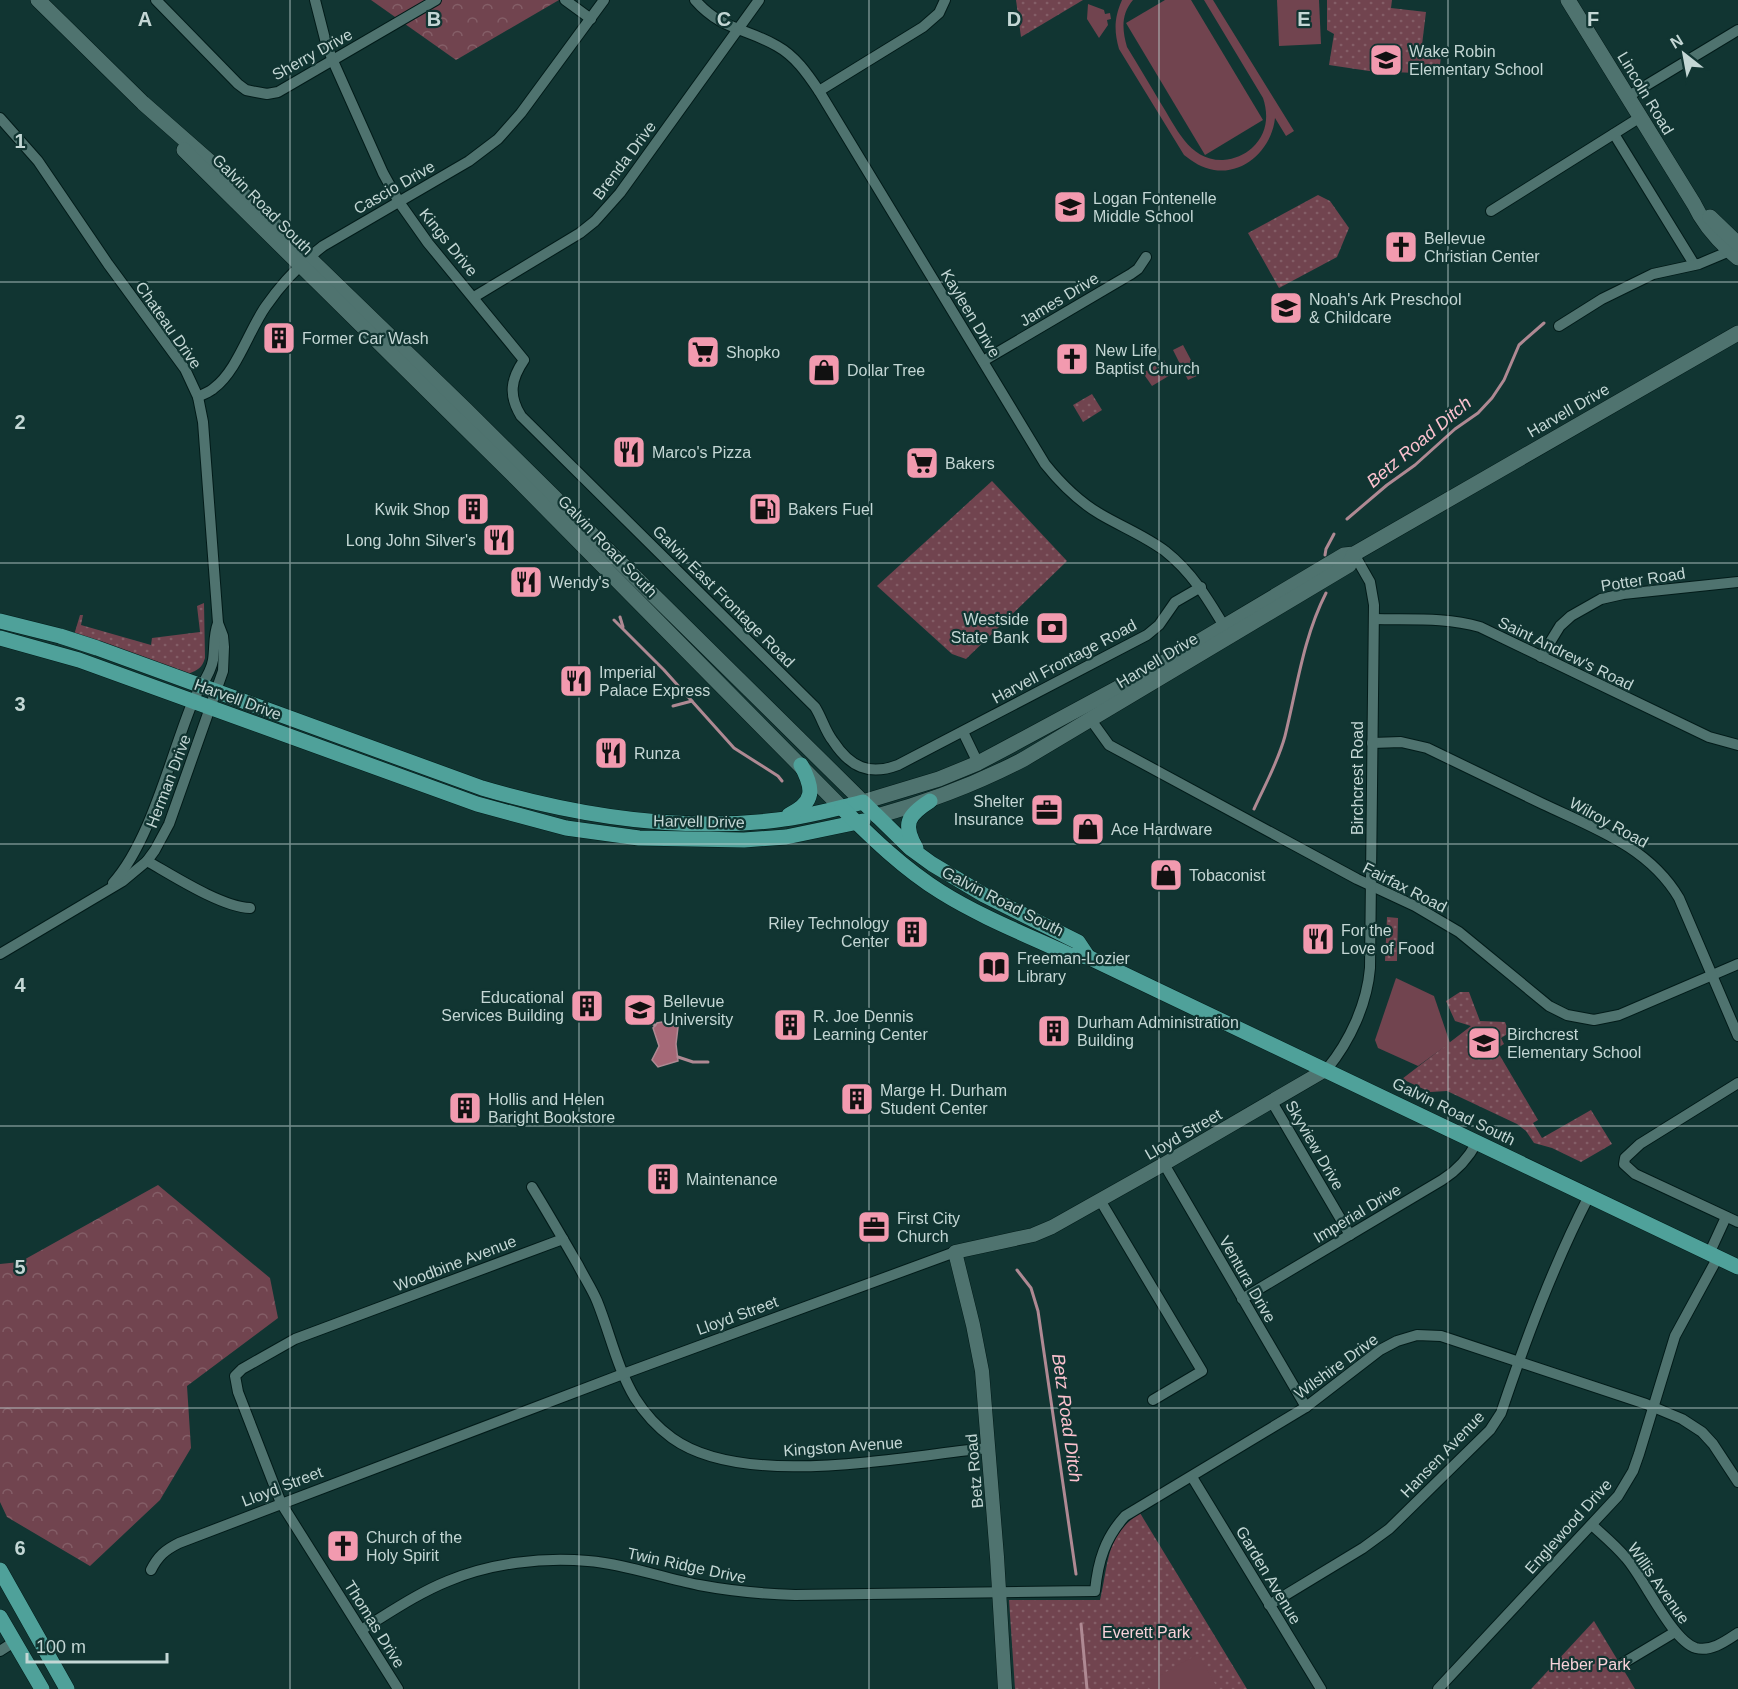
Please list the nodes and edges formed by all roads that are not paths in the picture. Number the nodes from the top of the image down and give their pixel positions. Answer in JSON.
{"nodes":[{"id":1,"x":38,"y":0,"type":"edge"},
{"id":2,"x":156,"y":0,"type":"edge"},
{"id":3,"x":315,"y":0,"type":"edge"},
{"id":4,"x":436,"y":0,"type":"edge"},
{"id":5,"x":565,"y":0,"type":"edge"},
{"id":6,"x":604,"y":0,"type":"edge"},
{"id":7,"x":695,"y":0,"type":"edge"},
{"id":8,"x":759,"y":0,"type":"edge"},
{"id":9,"x":945,"y":0,"type":"edge"},
{"id":10,"x":1568,"y":0,"type":"edge"},
{"id":11,"x":591,"y":19,"type":"junction"},
{"id":12,"x":738,"y":30,"type":"junction"},
{"id":13,"x":1738,"y":30,"type":"edge"},
{"id":14,"x":333,"y":61,"type":"junction"},
{"id":15,"x":819,"y":91,"type":"junction"},
{"id":16,"x":1627,"y":97,"type":"junction"},
{"id":17,"x":0,"y":118,"type":"edge"},
{"id":18,"x":1639,"y":118,"type":"junction"},
{"id":19,"x":1614,"y":134,"type":"junction"},
{"id":20,"x":399,"y":202,"type":"junction"},
{"id":21,"x":1491,"y":211,"type":"dead end"},
{"id":22,"x":1735,"y":251,"type":"edge"},
{"id":23,"x":1146,"y":257,"type":"dead end"},
{"id":24,"x":304,"y":261,"type":"junction"},
{"id":25,"x":1694,"y":264,"type":"junction"},
{"id":26,"x":474,"y":297,"type":"junction"},
{"id":27,"x":1559,"y":326,"type":"dead end"},
{"id":28,"x":1736,"y":334,"type":"edge"},
{"id":29,"x":524,"y":360,"type":"joint"},
{"id":30,"x":983,"y":361,"type":"junction"},
{"id":31,"x":198,"y":397,"type":"junction"},
{"id":32,"x":1354,"y":554,"type":"junction"},
{"id":33,"x":1738,"y":582,"type":"edge"},
{"id":34,"x":1201,"y":587,"type":"junction"},
{"id":35,"x":1374,"y":620,"type":"junction"},
{"id":36,"x":0,"y":621,"type":"edge"},
{"id":37,"x":218,"y":623,"type":"junction"},
{"id":38,"x":1228,"y":632,"type":"junction"},
{"id":39,"x":0,"y":638,"type":"edge"},
{"id":40,"x":1541,"y":657,"type":"junction"},
{"id":41,"x":200,"y":685,"type":"junction"},
{"id":42,"x":217,"y":690,"type":"junction"},
{"id":43,"x":193,"y":702,"type":"junction"},
{"id":44,"x":211,"y":708,"type":"junction"},
{"id":45,"x":1091,"y":720,"type":"junction"},
{"id":46,"x":963,"y":732,"type":"junction"},
{"id":47,"x":1372,"y":743,"type":"junction"},
{"id":48,"x":1738,"y":745,"type":"edge"},
{"id":49,"x":978,"y":763,"type":"junction"},
{"id":50,"x":801,"y":765,"type":"junction"},
{"id":51,"x":930,"y":801,"type":"junction"},
{"id":52,"x":863,"y":802,"type":"junction"},
{"id":53,"x":842,"y":808,"type":"junction"},
{"id":54,"x":877,"y":816,"type":"junction"},
{"id":55,"x":780,"y":820,"type":"junction"},
{"id":56,"x":856,"y":823,"type":"junction"},
{"id":57,"x":921,"y":856,"type":"junction"},
{"id":58,"x":147,"y":861,"type":"junction"},
{"id":59,"x":1371,"y":886,"type":"junction"},
{"id":60,"x":103,"y":894,"type":"junction"},
{"id":61,"x":250,"y":908,"type":"dead end"},
{"id":62,"x":0,"y":954,"type":"edge"},
{"id":63,"x":1088,"y":957,"type":"junction"},
{"id":64,"x":1738,"y":964,"type":"edge"},
{"id":65,"x":1712,"y":976,"type":"junction"},
{"id":66,"x":1738,"y":1036,"type":"edge"},
{"id":67,"x":1327,"y":1069,"type":"junction"},
{"id":68,"x":1738,"y":1083,"type":"edge"},
{"id":69,"x":1272,"y":1102,"type":"junction"},
{"id":70,"x":1477,"y":1142,"type":"junction"},
{"id":71,"x":1164,"y":1164,"type":"junction"},
{"id":72,"x":532,"y":1187,"type":"dead end"},
{"id":73,"x":1589,"y":1196,"type":"junction"},
{"id":74,"x":1100,"y":1200,"type":"junction"},
{"id":75,"x":1726,"y":1217,"type":"junction"},
{"id":76,"x":1738,"y":1222,"type":"edge"},
{"id":77,"x":1350,"y":1235,"type":"junction"},
{"id":78,"x":563,"y":1239,"type":"junction"},
{"id":79,"x":955,"y":1252,"type":"junction"},
{"id":80,"x":1714,"y":1256,"type":"junction"},
{"id":81,"x":1738,"y":1267,"type":"edge"},
{"id":82,"x":1242,"y":1299,"type":"junction"},
{"id":83,"x":359,"y":1316,"type":"joint"},
{"id":84,"x":1519,"y":1361,"type":"junction"},
{"id":85,"x":623,"y":1374,"type":"junction"},
{"id":86,"x":1153,"y":1400,"type":"dead end"},
{"id":87,"x":1306,"y":1407,"type":"junction"},
{"id":88,"x":1653,"y":1407,"type":"junction"},
{"id":89,"x":988,"y":1448,"type":"junction"},
{"id":90,"x":1192,"y":1477,"type":"junction"},
{"id":91,"x":1738,"y":1482,"type":"edge"},
{"id":92,"x":281,"y":1503,"type":"junction"},
{"id":93,"x":1593,"y":1526,"type":"junction"},
{"id":94,"x":0,"y":1570,"type":"edge"},
{"id":95,"x":151,"y":1570,"type":"dead end"},
{"id":96,"x":1095,"y":1591,"type":"joint"},
{"id":97,"x":999,"y":1593,"type":"junction"},
{"id":98,"x":1269,"y":1605,"type":"junction"},
{"id":99,"x":0,"y":1617,"type":"edge"},
{"id":100,"x":361,"y":1630,"type":"junction"},
{"id":101,"x":1675,"y":1632,"type":"junction"},
{"id":102,"x":1738,"y":1633,"type":"edge"},
{"id":103,"x":14,"y":1642,"type":"junction"},
{"id":104,"x":0,"y":1651,"type":"edge"},
{"id":105,"x":1620,"y":1665,"type":"dead end"},
{"id":106,"x":42,"y":1689,"type":"edge"},
{"id":107,"x":67,"y":1689,"type":"edge"},
{"id":108,"x":398,"y":1689,"type":"edge"},
{"id":109,"x":1005,"y":1689,"type":"edge"},
{"id":110,"x":1321,"y":1689,"type":"edge"},
{"id":111,"x":1438,"y":1689,"type":"edge"}],
"edges":[{"from":1,"to":24,"type":"main road","name":"Galvin Road South"},
{"from":2,"to":14,"type":"street","name":"Sherry Drive"},
{"from":3,"to":14,"type":"street","name":"Kings Drive"},
{"from":4,"to":14,"type":"street","name":"Sherry Drive"},
{"from":5,"to":11,"type":"street"},
{"from":6,"to":11,"type":"street","name":"Cascio Drive"},
{"from":7,"to":12,"type":"street","name":"Kayleen Drive"},
{"from":8,"to":12,"type":"street","name":"Brenda Drive"},
{"from":9,"to":15,"type":"street"},
{"from":10,"to":16,"type":"main road","name":"Lincoln Road"},
{"from":11,"to":20,"type":"street","name":"Cascio Drive"},
{"from":12,"to":15,"type":"street","name":"Kayleen Drive"},
{"from":12,"to":26,"type":"street","name":"Brenda Drive"},
{"from":13,"to":16,"type":"street"},
{"from":14,"to":20,"type":"street","name":"Kings Drive"},
{"from":15,"to":30,"type":"street","name":"Kayleen Drive"},
{"from":16,"to":18,"type":"main road","name":"Lincoln Road"},
{"from":17,"to":31,"type":"street","name":"Chateau Drive"},
{"from":18,"to":19,"type":"street"},
{"from":18,"to":22,"type":"main road","name":"Lincoln Road"},
{"from":19,"to":21,"type":"street"},
{"from":19,"to":25,"type":"street"},
{"from":20,"to":24,"type":"street","name":"Cascio Drive"},
{"from":20,"to":26,"type":"street","name":"Kings Drive"},
{"from":22,"to":25,"type":"street"},
{"from":23,"to":30,"type":"street","name":"James Drive"},
{"from":24,"to":31,"type":"street","name":"Cascio Drive"},
{"from":24,"to":50,"type":"main road","name":"Galvin Road South"},
{"from":24,"to":52,"type":"main road","name":"Galvin Road South"},
{"from":25,"to":27,"type":"street"},
{"from":26,"to":29,"type":"street","name":"Kings Drive"},
{"from":28,"to":32,"type":"main road","name":"Harvell Drive"},
{"from":29,"to":46,"type":"street","name":"Galvin East Frontage Road"},
{"from":30,"to":34,"type":"street","name":"Kayleen Drive"},
{"from":31,"to":37,"type":"street","name":"Chateau Drive"},
{"from":32,"to":35,"type":"street","name":"Birchcrest Road"},
{"from":32,"to":38,"type":"main road","name":"Harvell Drive"},
{"from":33,"to":40,"type":"street","name":"Potter Road"},
{"from":34,"to":38,"type":"street","name":"Kayleen Drive"},
{"from":34,"to":46,"type":"street","name":"Harvell Frontage Road"},
{"from":35,"to":40,"type":"street","name":"Saint Andrew's Road"},
{"from":35,"to":47,"type":"street","name":"Birchcrest Road"},
{"from":36,"to":41,"type":"main road","name":"Harvell Drive"},
{"from":37,"to":41,"type":"street","name":"Chateau Drive"},
{"from":37,"to":42,"type":"street","name":"Chateau Drive"},
{"from":38,"to":45,"type":"main road","name":"Harvell Drive"},
{"from":38,"to":49,"type":"main road","name":"Harvell Drive"},
{"from":39,"to":43,"type":"main road","name":"Harvell Drive"},
{"from":40,"to":48,"type":"street","name":"Saint Andrew's Road"},
{"from":41,"to":42,"type":"main road","name":"Harvell Drive"},
{"from":41,"to":43,"type":"street","name":"Herman Drive"},
{"from":42,"to":44,"type":"street","name":"Herman Drive"},
{"from":42,"to":55,"type":"main road","name":"Harvell Drive"},
{"from":43,"to":44,"type":"main road","name":"Harvell Drive"},
{"from":43,"to":60,"type":"street","name":"Herman Drive"},
{"from":44,"to":56,"type":"main road","name":"Harvell Drive"},
{"from":44,"to":58,"type":"street","name":"Herman Drive"},
{"from":45,"to":51,"type":"main road","name":"Harvell Drive"},
{"from":45,"to":59,"type":"street","name":"Fairfax Road"},
{"from":46,"to":49,"type":"street"},
{"from":47,"to":59,"type":"street","name":"Birchcrest Road"},
{"from":47,"to":65,"type":"street","name":"Wilroy Road"},
{"from":49,"to":52,"type":"main road","name":"Harvell Drive"},
{"from":50,"to":53,"type":"main road","name":"Galvin Road South"},
{"from":50,"to":55,"type":"main road"},
{"from":51,"to":54,"type":"main road","name":"Harvell Drive"},
{"from":51,"to":57,"type":"main road"},
{"from":52,"to":53,"type":"main road","name":"Harvell Drive"},
{"from":52,"to":54,"type":"main road","name":"Galvin Road South"},
{"from":53,"to":55,"type":"main road","name":"Harvell Drive"},
{"from":53,"to":56,"type":"main road","name":"Galvin Road South"},
{"from":54,"to":56,"type":"main road","name":"Harvell Drive"},
{"from":54,"to":57,"type":"main road","name":"Galvin Road South"},
{"from":56,"to":63,"type":"main road","name":"Galvin Road South"},
{"from":57,"to":63,"type":"main road","name":"Galvin Road South"},
{"from":58,"to":60,"type":"street","name":"Herman Drive"},
{"from":58,"to":61,"type":"street"},
{"from":59,"to":65,"type":"street","name":"Fairfax Road"},
{"from":59,"to":67,"type":"street","name":"Birchcrest Road"},
{"from":60,"to":62,"type":"street","name":"Herman Drive"},
{"from":63,"to":67,"type":"main road","name":"Galvin Road South"},
{"from":64,"to":65,"type":"street","name":"Fairfax Road"},
{"from":65,"to":66,"type":"street","name":"Wilroy Road"},
{"from":67,"to":69,"type":"street","name":"Lloyd Street"},
{"from":67,"to":70,"type":"main road","name":"Galvin Road South"},
{"from":68,"to":75,"type":"street"},
{"from":69,"to":71,"type":"street","name":"Lloyd Street"},
{"from":69,"to":77,"type":"street","name":"Skyview Drive"},
{"from":70,"to":73,"type":"main road","name":"Galvin Road South"},
{"from":70,"to":77,"type":"street","name":"Imperial Drive"},
{"from":71,"to":74,"type":"street","name":"Lloyd Street"},
{"from":71,"to":82,"type":"street","name":"Ventura Drive"},
{"from":72,"to":78,"type":"street","name":"Kingston Avenue"},
{"from":73,"to":80,"type":"main road","name":"Galvin Road South"},
{"from":73,"to":84,"type":"street","name":"Hansen Avenue"},
{"from":74,"to":79,"type":"street","name":"Lloyd Street"},
{"from":74,"to":86,"type":"street"},
{"from":75,"to":76,"type":"street"},
{"from":75,"to":80,"type":"street","name":"Englewood Drive"},
{"from":77,"to":82,"type":"street","name":"Imperial Drive"},
{"from":78,"to":83,"type":"street","name":"Woodbine Avenue"},
{"from":78,"to":85,"type":"street","name":"Kingston Avenue"},
{"from":79,"to":85,"type":"street","name":"Lloyd Street"},
{"from":79,"to":89,"type":"street","name":"Betz Road"},
{"from":80,"to":81,"type":"main road","name":"Galvin Road South"},
{"from":80,"to":88,"type":"street","name":"Englewood Drive"},
{"from":82,"to":87,"type":"street","name":"Ventura Drive"},
{"from":83,"to":92,"type":"street","name":"Thomas Drive"},
{"from":84,"to":87,"type":"street","name":"Wilshire Drive"},
{"from":84,"to":88,"type":"street","name":"Wilshire Drive"},
{"from":84,"to":98,"type":"street","name":"Hansen Avenue"},
{"from":85,"to":89,"type":"street","name":"Kingston Avenue"},
{"from":85,"to":92,"type":"street","name":"Lloyd Street"},
{"from":87,"to":90,"type":"street","name":"Wilshire Drive"},
{"from":88,"to":91,"type":"street","name":"Wilshire Drive"},
{"from":88,"to":93,"type":"street","name":"Englewood Drive"},
{"from":89,"to":97,"type":"street","name":"Betz Road"},
{"from":90,"to":96,"type":"street","name":"Wilshire Drive"},
{"from":90,"to":98,"type":"street","name":"Garden Avenue"},
{"from":92,"to":95,"type":"street","name":"Lloyd Street"},
{"from":92,"to":100,"type":"street","name":"Thomas Drive"},
{"from":93,"to":101,"type":"street","name":"Willis Avenue"},
{"from":93,"to":111,"type":"street","name":"Englewood Drive"},
{"from":94,"to":107,"type":"main road"},
{"from":96,"to":97,"type":"street","name":"Twin Ridge Drive"},
{"from":97,"to":100,"type":"street","name":"Twin Ridge Drive"},
{"from":97,"to":109,"type":"street","name":"Betz Road"},
{"from":98,"to":110,"type":"street","name":"Garden Avenue"},
{"from":99,"to":103,"type":"main road"},
{"from":100,"to":108,"type":"street","name":"Thomas Drive"},
{"from":101,"to":102,"type":"street","name":"Willis Avenue"},
{"from":101,"to":105,"type":"street"},
{"from":103,"to":104,"type":"street"},
{"from":103,"to":106,"type":"main road"}]}
